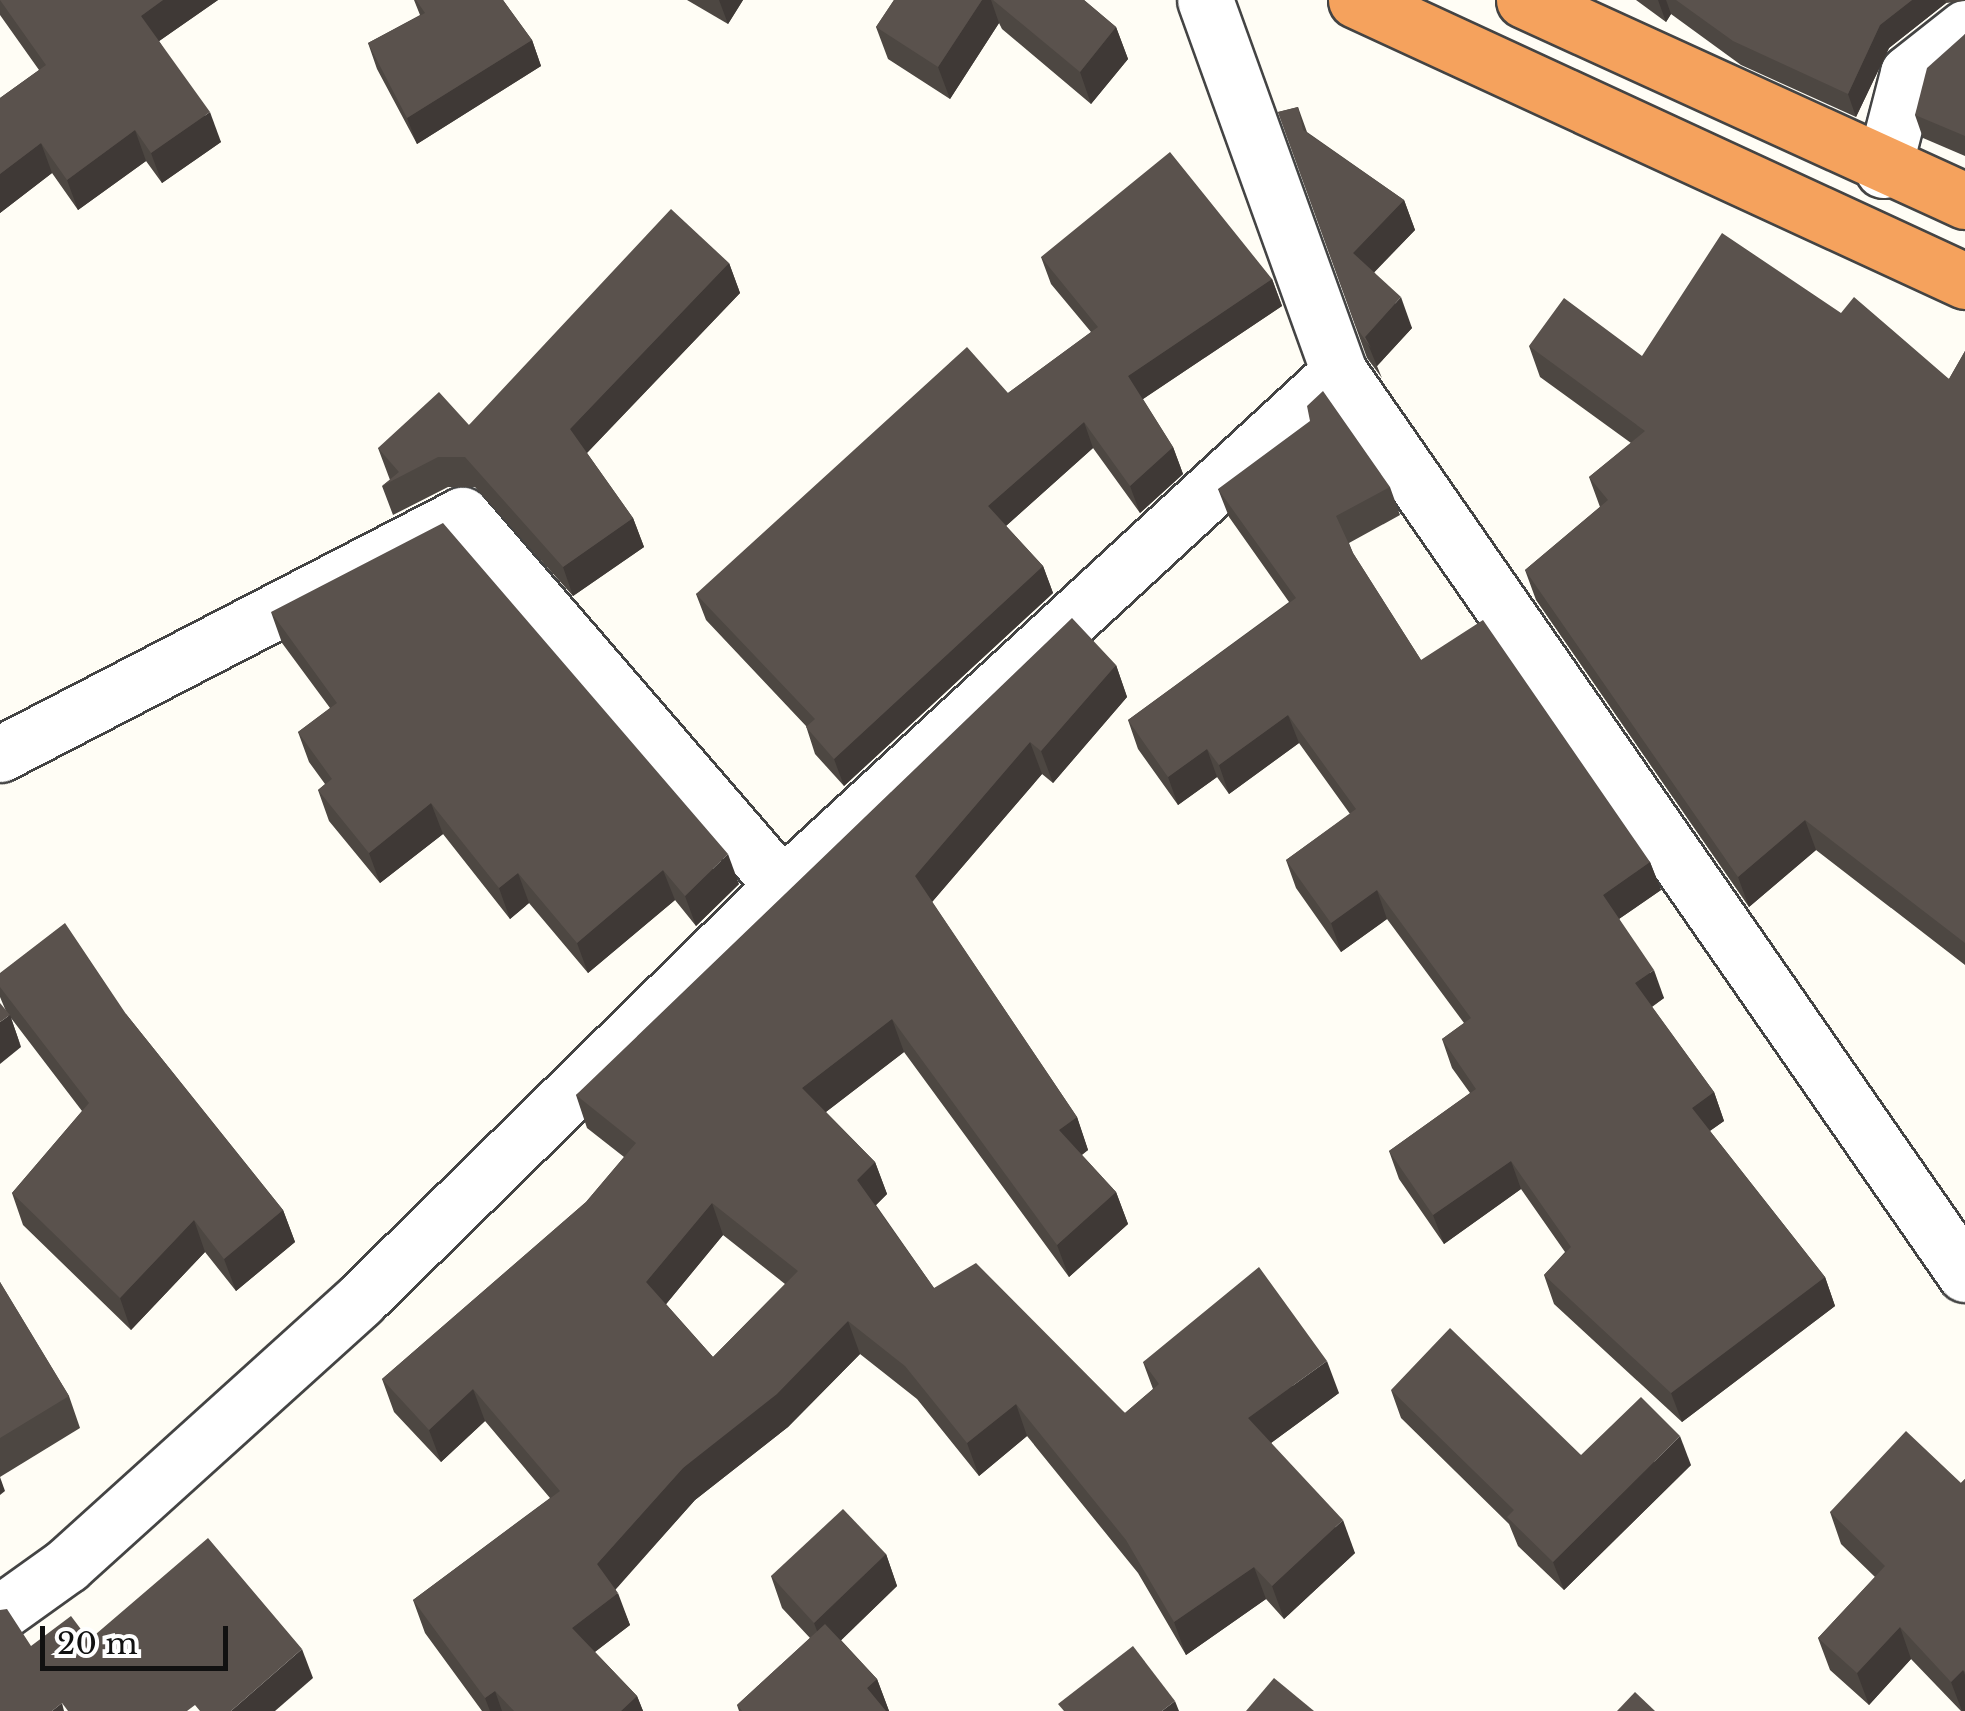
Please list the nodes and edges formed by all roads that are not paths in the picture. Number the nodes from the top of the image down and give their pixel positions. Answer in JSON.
{"nodes":[{"id":1,"x":1205,"y":0,"type":"edge"},
{"id":2,"x":1356,"y":0,"type":"edge"},
{"id":3,"x":1524,"y":0,"type":"edge"},
{"id":4,"x":1965,"y":28,"type":"edge"},
{"id":5,"x":1884,"y":170,"type":"junction"},
{"id":6,"x":1965,"y":200,"type":"edge"},
{"id":7,"x":1965,"y":281,"type":"edge"},
{"id":8,"x":1339,"y":372,"type":"junction"},
{"id":9,"x":0,"y":754,"type":"edge"},
{"id":10,"x":782,"y":886,"type":"junction"},
{"id":11,"x":1965,"y":1274,"type":"edge"},
{"id":12,"x":0,"y":1613,"type":"edge"}],
"edges":[{"from":1,"to":8,"type":"street"},
{"from":2,"to":7,"type":"highway"},
{"from":3,"to":5,"type":"highway"},
{"from":4,"to":5,"type":"street"},
{"from":5,"to":6,"type":"highway"},
{"from":8,"to":10,"type":"street"},
{"from":8,"to":11,"type":"street"},
{"from":9,"to":10,"type":"street"},
{"from":10,"to":12,"type":"street"}]}
